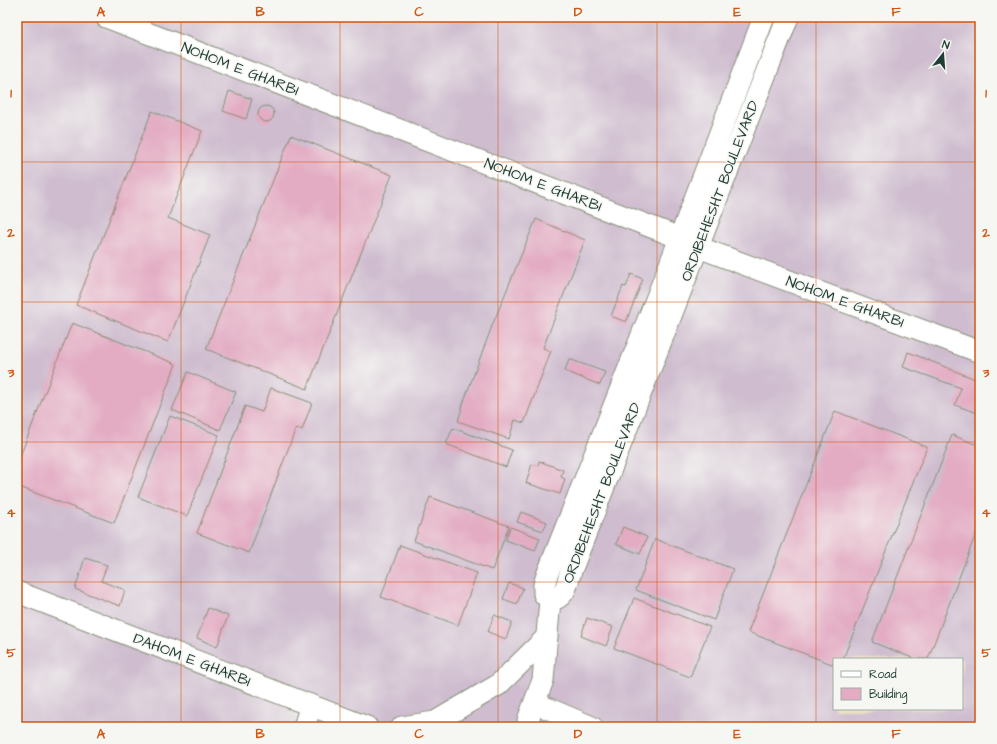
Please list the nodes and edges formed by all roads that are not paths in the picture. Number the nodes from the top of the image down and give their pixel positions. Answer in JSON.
{"nodes":[{"id":1,"x":106,"y":17,"type":"edge"},
{"id":2,"x":764,"y":17,"type":"edge"},
{"id":3,"x":788,"y":17,"type":"edge"},
{"id":4,"x":689,"y":243,"type":"junction"},
{"id":5,"x":980,"y":352,"type":"edge"},
{"id":6,"x":17,"y":592,"type":"edge"},
{"id":7,"x":547,"y":637,"type":"junction"},
{"id":8,"x":311,"y":705,"type":"junction"},
{"id":9,"x":304,"y":727,"type":"edge"},
{"id":10,"x":367,"y":727,"type":"edge"},
{"id":11,"x":402,"y":727,"type":"edge"},
{"id":12,"x":592,"y":727,"type":"edge"}],
"edges":[{"from":1,"to":4,"type":"street","name":"NOHOM E GHARBI"},
{"from":2,"to":4,"type":"street","name":"ORDIBEHESHT BOULEVARD"},
{"from":3,"to":4,"type":"street","name":"ORDIBEHESHT BOULEVARD"},
{"from":4,"to":5,"type":"street","name":"NOHOM E GHARBI"},
{"from":4,"to":7,"type":"street","name":"ORDIBEHESHT BOULEVARD"},
{"from":6,"to":8,"type":"street","name":"DAHOM E GHARBI"},
{"from":7,"to":11,"type":"street"},
{"from":7,"to":12,"type":"street"},
{"from":8,"to":9,"type":"street"},
{"from":8,"to":10,"type":"street","name":"DAHOM E GHARBI"}]}
